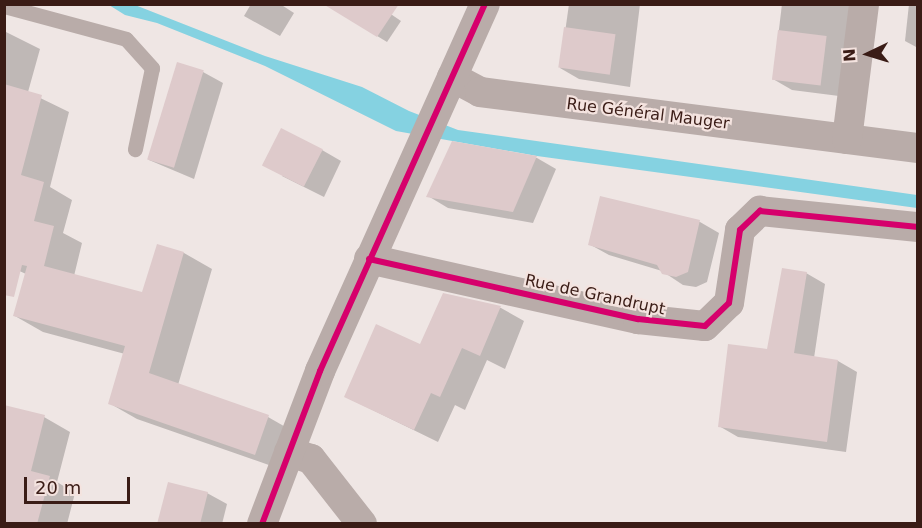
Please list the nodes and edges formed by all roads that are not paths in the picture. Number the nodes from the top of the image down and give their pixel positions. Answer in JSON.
{"nodes":[{"id":1,"x":486,"y":4,"type":"edge"},
{"id":2,"x":864,"y":4,"type":"edge"},
{"id":3,"x":4,"y":6,"type":"edge"},
{"id":4,"x":452,"y":77,"type":"junction"},
{"id":5,"x":848,"y":139,"type":"junction"},
{"id":6,"x":135,"y":148,"type":"dead end"},
{"id":7,"x":918,"y":148,"type":"edge"},
{"id":8,"x":918,"y":227,"type":"edge"},
{"id":9,"x":369,"y":259,"type":"junction"},
{"id":10,"x":289,"y":452,"type":"junction"},
{"id":11,"x":262,"y":524,"type":"edge"},
{"id":12,"x":362,"y":524,"type":"edge"}],
"edges":[{"from":1,"to":4,"type":"street"},
{"from":2,"to":5,"type":"street"},
{"from":3,"to":6,"type":"lane"},
{"from":4,"to":5,"type":"street","name":"Rue Général Mauger"},
{"from":4,"to":9,"type":"street"},
{"from":5,"to":7,"type":"street","name":"Rue Général Mauger"},
{"from":8,"to":9,"type":"street","name":"Rue de Grandrupt"},
{"from":9,"to":10,"type":"street"},
{"from":10,"to":11,"type":"street"},
{"from":10,"to":12,"type":"street"}]}
